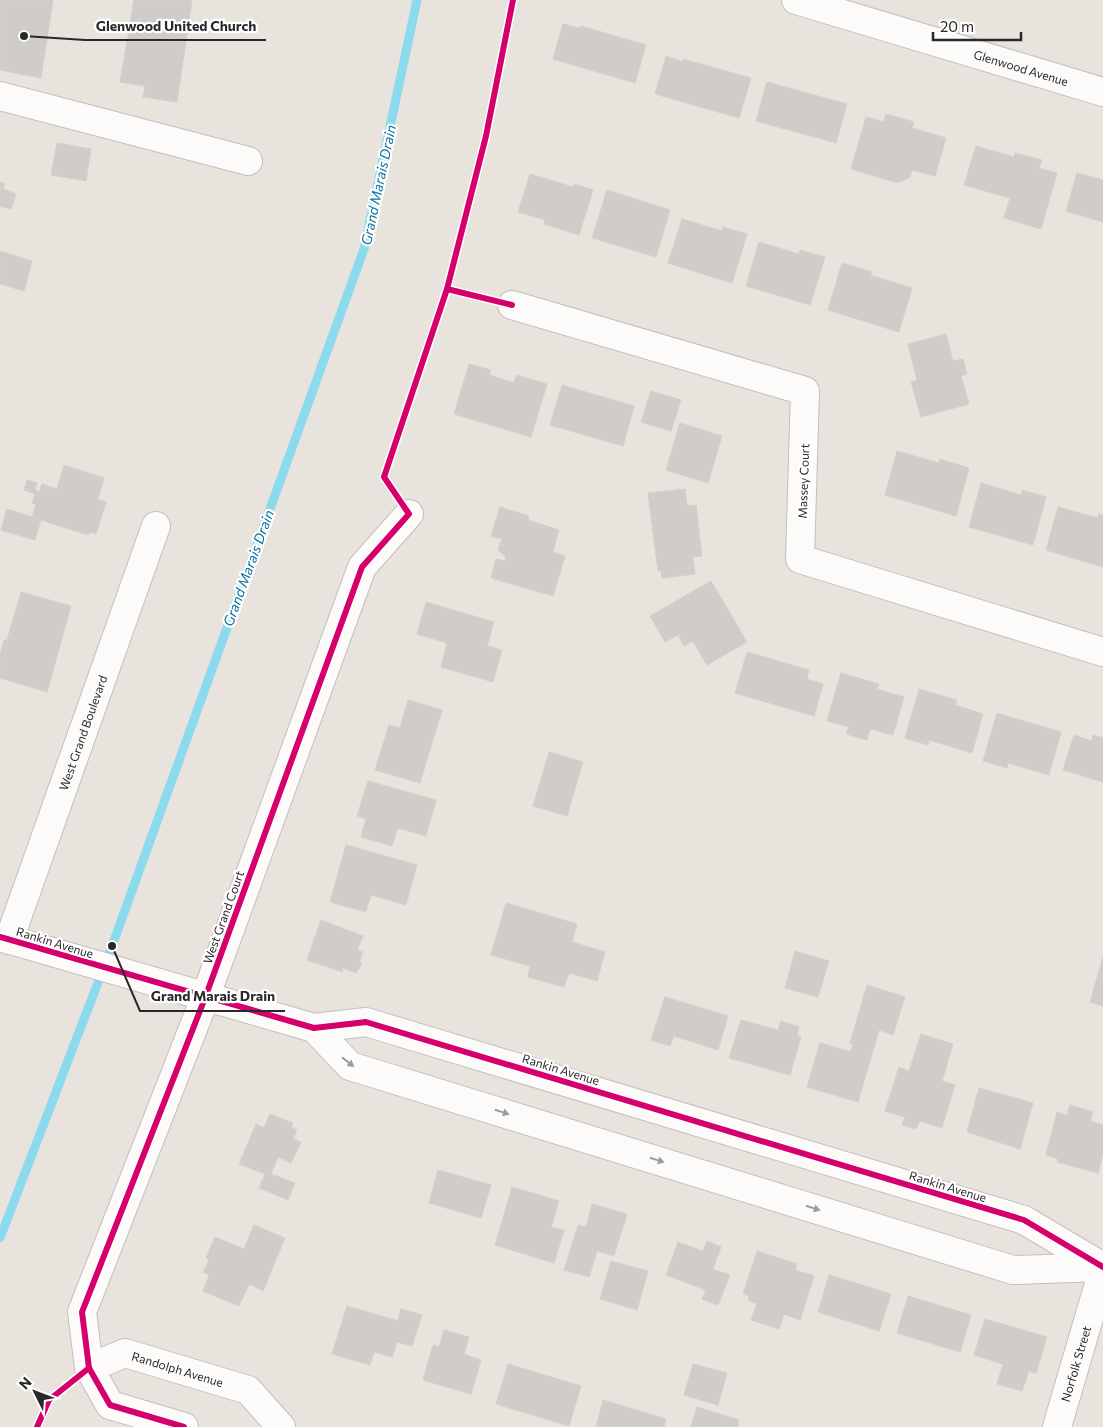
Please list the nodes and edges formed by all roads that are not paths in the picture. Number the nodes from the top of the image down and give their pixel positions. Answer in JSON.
{"nodes":[{"id":1,"x":796,"y":0,"type":"edge"},
{"id":2,"x":1103,"y":92,"type":"edge"},
{"id":3,"x":0,"y":96,"type":"edge"},
{"id":4,"x":248,"y":161,"type":"dead end"},
{"id":5,"x":512,"y":305,"type":"dead end"},
{"id":6,"x":408,"y":514,"type":"dead end"},
{"id":7,"x":156,"y":526,"type":"dead end"},
{"id":8,"x":1103,"y":652,"type":"edge"},
{"id":9,"x":4,"y":939,"type":"edge"},
{"id":10,"x":205,"y":998,"type":"junction"},
{"id":11,"x":314,"y":1028,"type":"junction"},
{"id":12,"x":1103,"y":1268,"type":"edge"},
{"id":13,"x":89,"y":1368,"type":"junction"},
{"id":14,"x":184,"y":1427,"type":"edge"},
{"id":15,"x":281,"y":1427,"type":"edge"},
{"id":16,"x":1057,"y":1427,"type":"edge"}],
"edges":[{"from":1,"to":2,"type":"street","name":"Glenwood Avenue"},
{"from":3,"to":4,"type":"street"},
{"from":5,"to":8,"type":"street","name":"Massey Court"},
{"from":6,"to":10,"type":"street","name":"West Grand Court"},
{"from":7,"to":9,"type":"street","name":"West Grand Boulevard"},
{"from":9,"to":10,"type":"street","name":"Rankin Avenue"},
{"from":10,"to":11,"type":"street","name":"Rankin Avenue"},
{"from":10,"to":13,"type":"street","name":"West Grand Court"},
{"from":11,"to":12,"type":"street","name":"Rankin Avenue"},
{"from":11,"to":12,"type":"street","one_way":true},
{"from":12,"to":16,"type":"street","name":"Norfolk Street"},
{"from":13,"to":14,"type":"street"},
{"from":13,"to":15,"type":"street","name":"Randolph Avenue"}]}
